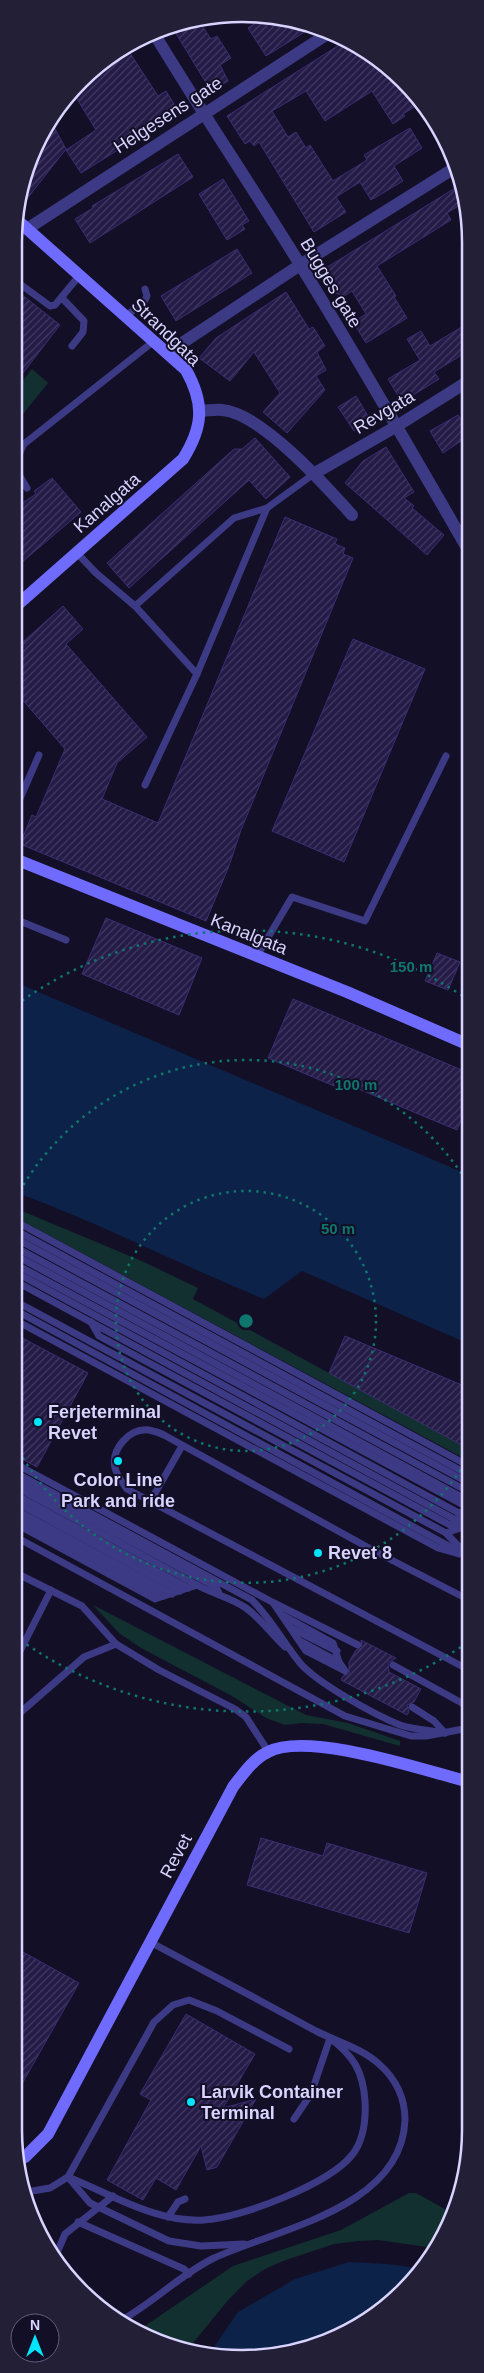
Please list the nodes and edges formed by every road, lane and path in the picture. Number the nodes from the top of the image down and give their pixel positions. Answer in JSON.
{"nodes":[{"id":1,"x":322,"y":37,"type":"edge"},
{"id":2,"x":158,"y":39,"type":"edge"},
{"id":3,"x":202,"y":114,"type":"junction"},
{"id":4,"x":450,"y":171,"type":"edge"},
{"id":5,"x":23,"y":225,"type":"edge"},
{"id":6,"x":27,"y":228,"type":"junction"},
{"id":7,"x":300,"y":264,"type":"junction"},
{"id":8,"x":79,"y":276,"type":"junction"},
{"id":9,"x":22,"y":285,"type":"edge"},
{"id":10,"x":145,"y":289,"type":"dead end"},
{"id":11,"x":62,"y":298,"type":"junction"},
{"id":12,"x":126,"y":316,"type":"junction"},
{"id":13,"x":154,"y":342,"type":"junction"},
{"id":14,"x":72,"y":346,"type":"dead end"},
{"id":15,"x":167,"y":353,"type":"junction"},
{"id":16,"x":462,"y":385,"type":"edge"},
{"id":17,"x":199,"y":411,"type":"junction"},
{"id":18,"x":397,"y":426,"type":"junction"},
{"id":19,"x":22,"y":448,"type":"edge"},
{"id":20,"x":315,"y":473,"type":"junction"},
{"id":21,"x":22,"y":480,"type":"edge"},
{"id":22,"x":27,"y":488,"type":"dead end"},
{"id":23,"x":267,"y":508,"type":"junction"},
{"id":24,"x":352,"y":515,"type":"dead end"},
{"id":25,"x":462,"y":539,"type":"edge"},
{"id":26,"x":77,"y":553,"type":"junction"},
{"id":27,"x":22,"y":601,"type":"edge"},
{"id":28,"x":135,"y":606,"type":"junction"},
{"id":29,"x":197,"y":674,"type":"junction"},
{"id":30,"x":39,"y":755,"type":"dead end"},
{"id":31,"x":446,"y":756,"type":"dead end"},
{"id":32,"x":145,"y":785,"type":"dead end"},
{"id":33,"x":22,"y":794,"type":"edge"},
{"id":34,"x":22,"y":862,"type":"edge"},
{"id":35,"x":22,"y":922,"type":"edge"},
{"id":36,"x":66,"y":940,"type":"dead end"},
{"id":37,"x":257,"y":956,"type":"junction"},
{"id":38,"x":462,"y":1042,"type":"edge"},
{"id":39,"x":22,"y":1225,"type":"edge"},
{"id":40,"x":22,"y":1234,"type":"edge"},
{"id":41,"x":22,"y":1242,"type":"edge"},
{"id":42,"x":22,"y":1251,"type":"edge"},
{"id":43,"x":22,"y":1259,"type":"edge"},
{"id":44,"x":22,"y":1268,"type":"edge"},
{"id":45,"x":22,"y":1276,"type":"edge"},
{"id":46,"x":22,"y":1286,"type":"edge"},
{"id":47,"x":22,"y":1305,"type":"edge"},
{"id":48,"x":22,"y":1314,"type":"edge"},
{"id":49,"x":91,"y":1322,"type":"junction"},
{"id":50,"x":22,"y":1324,"type":"edge"},
{"id":51,"x":98,"y":1336,"type":"junction"},
{"id":52,"x":83,"y":1338,"type":"junction"},
{"id":53,"x":182,"y":1446,"type":"junction"},
{"id":54,"x":462,"y":1462,"type":"edge"},
{"id":55,"x":22,"y":1467,"type":"edge"},
{"id":56,"x":462,"y":1471,"type":"edge"},
{"id":57,"x":22,"y":1476,"type":"edge"},
{"id":58,"x":462,"y":1479,"type":"edge"},
{"id":59,"x":22,"y":1483,"type":"edge"},
{"id":60,"x":462,"y":1488,"type":"edge"},
{"id":61,"x":22,"y":1490,"type":"edge"},
{"id":62,"x":462,"y":1497,"type":"edge"},
{"id":63,"x":22,"y":1498,"type":"edge"},
{"id":64,"x":150,"y":1502,"type":"junction"},
{"id":65,"x":462,"y":1504,"type":"edge"},
{"id":66,"x":22,"y":1505,"type":"edge"},
{"id":67,"x":462,"y":1512,"type":"edge"},
{"id":68,"x":22,"y":1513,"type":"edge"},
{"id":69,"x":22,"y":1520,"type":"edge"},
{"id":70,"x":462,"y":1521,"type":"edge"},
{"id":71,"x":462,"y":1523,"type":"edge"},
{"id":72,"x":462,"y":1525,"type":"edge"},
{"id":73,"x":22,"y":1528,"type":"edge"},
{"id":74,"x":446,"y":1533,"type":"junction"},
{"id":75,"x":22,"y":1540,"type":"edge"},
{"id":76,"x":462,"y":1550,"type":"edge"},
{"id":77,"x":462,"y":1553,"type":"edge"},
{"id":78,"x":462,"y":1555,"type":"edge"},
{"id":79,"x":22,"y":1576,"type":"edge"},
{"id":80,"x":197,"y":1585,"type":"junction"},
{"id":81,"x":188,"y":1588,"type":"junction"},
{"id":82,"x":51,"y":1590,"type":"junction"},
{"id":83,"x":180,"y":1591,"type":"junction"},
{"id":84,"x":219,"y":1593,"type":"junction"},
{"id":85,"x":172,"y":1594,"type":"junction"},
{"id":86,"x":163,"y":1596,"type":"junction"},
{"id":87,"x":462,"y":1596,"type":"edge"},
{"id":88,"x":272,"y":1602,"type":"junction"},
{"id":89,"x":282,"y":1615,"type":"junction"},
{"id":90,"x":290,"y":1628,"type":"junction"},
{"id":91,"x":299,"y":1640,"type":"junction"},
{"id":92,"x":116,"y":1644,"type":"junction"},
{"id":93,"x":22,"y":1646,"type":"edge"},
{"id":94,"x":358,"y":1646,"type":"dead end"},
{"id":95,"x":337,"y":1651,"type":"junction"},
{"id":96,"x":339,"y":1662,"type":"junction"},
{"id":97,"x":301,"y":1664,"type":"junction"},
{"id":98,"x":393,"y":1665,"type":"dead end"},
{"id":99,"x":462,"y":1666,"type":"edge"},
{"id":100,"x":462,"y":1703,"type":"edge"},
{"id":101,"x":412,"y":1707,"type":"dead end"},
{"id":102,"x":22,"y":1711,"type":"edge"},
{"id":103,"x":462,"y":1729,"type":"edge"},
{"id":104,"x":445,"y":1733,"type":"junction"},
{"id":105,"x":268,"y":1751,"type":"junction"},
{"id":106,"x":462,"y":1780,"type":"edge"},
{"id":107,"x":150,"y":1942,"type":"junction"},
{"id":108,"x":330,"y":2038,"type":"junction"},
{"id":109,"x":289,"y":2050,"type":"dead end"},
{"id":110,"x":294,"y":2119,"type":"dead end"},
{"id":111,"x":24,"y":2156,"type":"edge"},
{"id":112,"x":68,"y":2177,"type":"junction"},
{"id":113,"x":31,"y":2191,"type":"edge"},
{"id":114,"x":113,"y":2196,"type":"junction"},
{"id":115,"x":185,"y":2199,"type":"dead end"},
{"id":116,"x":99,"y":2208,"type":"junction"},
{"id":117,"x":168,"y":2217,"type":"junction"},
{"id":118,"x":78,"y":2222,"type":"junction"},
{"id":119,"x":251,"y":2243,"type":"junction"},
{"id":120,"x":58,"y":2251,"type":"edge"},
{"id":121,"x":189,"y":2274,"type":"junction"},
{"id":122,"x":126,"y":2318,"type":"edge"}],
"edges":[{"from":1,"to":3,"type":"street","name":"Helgesens gate"},
{"from":2,"to":3,"type":"street","name":"Bugges gate"},
{"from":3,"to":6,"type":"street","name":"Helgesens gate"},
{"from":3,"to":7,"type":"street","name":"Bugges gate"},
{"from":4,"to":7,"type":"street"},
{"from":5,"to":6,"type":"main road","name":"Strandgata"},
{"from":6,"to":8,"type":"main road","name":"Strandgata"},
{"from":7,"to":15,"type":"street"},
{"from":7,"to":18,"type":"street","name":"Bugges gate"},
{"from":8,"to":11,"type":"lane"},
{"from":8,"to":12,"type":"main road","name":"Strandgata"},
{"from":9,"to":11,"type":"lane"},
{"from":10,"to":12,"type":"lane"},
{"from":11,"to":14,"type":"lane"},
{"from":12,"to":13,"type":"main road","name":"Strandgata"},
{"from":13,"to":15,"type":"main road","name":"Strandgata"},
{"from":13,"to":19,"type":"lane"},
{"from":15,"to":17,"type":"main road","name":"Strandgata"},
{"from":16,"to":18,"type":"street","name":"Revgata"},
{"from":17,"to":20,"type":"street"},
{"from":17,"to":26,"type":"main road","name":"Kanalgata"},
{"from":18,"to":20,"type":"street","name":"Revgata"},
{"from":18,"to":25,"type":"street","name":"Bugges gate"},
{"from":20,"to":23,"type":"lane"},
{"from":20,"to":24,"type":"street"},
{"from":21,"to":22,"type":"lane"},
{"from":23,"to":28,"type":"lane"},
{"from":23,"to":29,"type":"lane"},
{"from":26,"to":27,"type":"main road","name":"Kanalgata"},
{"from":26,"to":28,"type":"lane"},
{"from":28,"to":29,"type":"lane"},
{"from":29,"to":32,"type":"lane"},
{"from":30,"to":33,"type":"lane"},
{"from":31,"to":37,"type":"lane"},
{"from":34,"to":37,"type":"main road","name":"Kanalgata"},
{"from":35,"to":36,"type":"lane"},
{"from":37,"to":38,"type":"main road","name":"Kanalgata"},
{"from":39,"to":54,"type":"lane"},
{"from":40,"to":56,"type":"lane"},
{"from":41,"to":58,"type":"lane"},
{"from":42,"to":60,"type":"lane"},
{"from":43,"to":62,"type":"lane"},
{"from":44,"to":65,"type":"lane"},
{"from":45,"to":67,"type":"lane"},
{"from":46,"to":49,"type":"lane"},
{"from":47,"to":52,"type":"lane"},
{"from":48,"to":77,"type":"lane"},
{"from":49,"to":51,"type":"lane"},
{"from":49,"to":70,"type":"lane"},
{"from":50,"to":78,"type":"lane"},
{"from":51,"to":52,"type":"lane"},
{"from":51,"to":71,"type":"lane"},
{"from":52,"to":74,"type":"lane"},
{"from":53,"to":64,"type":"lane"},
{"from":53,"to":64,"type":"lane"},
{"from":53,"to":87,"type":"lane"},
{"from":55,"to":88,"type":"lane"},
{"from":57,"to":97,"type":"lane"},
{"from":59,"to":84,"type":"lane"},
{"from":61,"to":80,"type":"lane"},
{"from":63,"to":81,"type":"lane"},
{"from":64,"to":99,"type":"lane"},
{"from":66,"to":83,"type":"lane"},
{"from":68,"to":85,"type":"lane"},
{"from":69,"to":86,"type":"lane"},
{"from":72,"to":74,"type":"lane"},
{"from":73,"to":86,"type":"lane"},
{"from":74,"to":76,"type":"lane"},
{"from":75,"to":104,"type":"lane"},
{"from":79,"to":82,"type":"lane"},
{"from":80,"to":81,"type":"lane"},
{"from":80,"to":84,"type":"lane"},
{"from":81,"to":83,"type":"lane"},
{"from":82,"to":92,"type":"lane"},
{"from":82,"to":93,"type":"lane"},
{"from":83,"to":85,"type":"lane"},
{"from":84,"to":97,"type":"lane"},
{"from":85,"to":86,"type":"lane"},
{"from":88,"to":89,"type":"lane"},
{"from":88,"to":94,"type":"lane"},
{"from":89,"to":90,"type":"lane"},
{"from":89,"to":95,"type":"lane"},
{"from":90,"to":91,"type":"lane"},
{"from":90,"to":95,"type":"lane"},
{"from":91,"to":96,"type":"lane"},
{"from":91,"to":96,"type":"lane"},
{"from":92,"to":102,"type":"lane"},
{"from":92,"to":105,"type":"lane"},
{"from":95,"to":96,"type":"lane"},
{"from":97,"to":104,"type":"lane"},
{"from":98,"to":100,"type":"lane"},
{"from":101,"to":104,"type":"lane"},
{"from":103,"to":104,"type":"lane"},
{"from":105,"to":106,"type":"main road","name":"Revet"},
{"from":105,"to":107,"type":"main road","name":"Revet"},
{"from":107,"to":108,"type":"lane"},
{"from":107,"to":111,"type":"main road","name":"Revet"},
{"from":108,"to":110,"type":"lane"},
{"from":108,"to":117,"type":"lane"},
{"from":108,"to":119,"type":"lane"},
{"from":109,"to":112,"type":"lane"},
{"from":112,"to":113,"type":"lane"},
{"from":112,"to":114,"type":"lane"},
{"from":112,"to":116,"type":"lane"},
{"from":114,"to":116,"type":"lane"},
{"from":114,"to":117,"type":"lane"},
{"from":115,"to":117,"type":"lane"},
{"from":116,"to":118,"type":"lane"},
{"from":116,"to":119,"type":"lane"},
{"from":118,"to":120,"type":"lane"},
{"from":118,"to":121,"type":"lane"},
{"from":119,"to":121,"type":"lane"},
{"from":121,"to":122,"type":"lane"}]}
